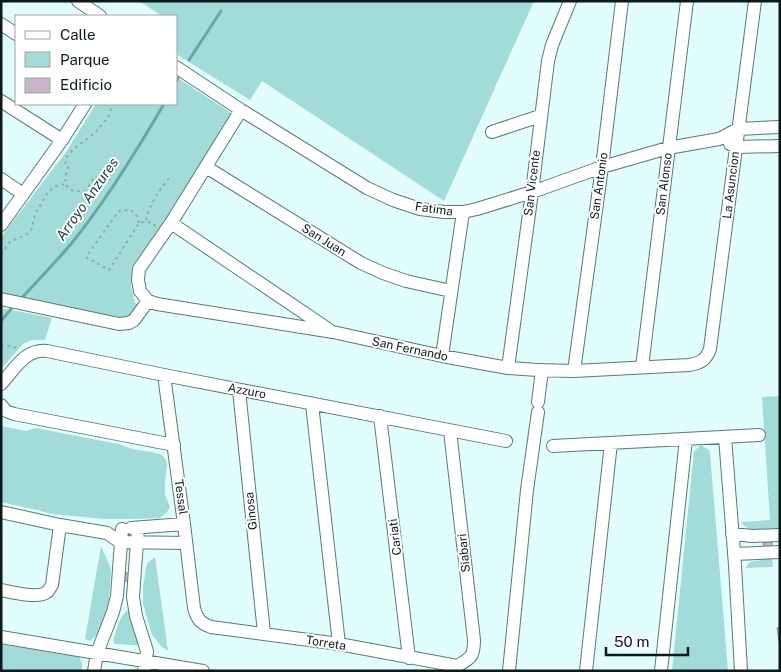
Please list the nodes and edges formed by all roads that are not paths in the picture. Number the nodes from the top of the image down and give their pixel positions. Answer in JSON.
{"nodes":[{"id":1,"x":78,"y":1,"type":"edge"},
{"id":2,"x":570,"y":1,"type":"edge"},
{"id":3,"x":622,"y":1,"type":"edge"},
{"id":4,"x":687,"y":1,"type":"edge"},
{"id":5,"x":755,"y":1,"type":"edge"},
{"id":6,"x":99,"y":15,"type":"edge"},
{"id":7,"x":1,"y":24,"type":"edge"},
{"id":8,"x":15,"y":33,"type":"edge"},
{"id":9,"x":178,"y":68,"type":"edge"},
{"id":10,"x":1,"y":102,"type":"edge"},
{"id":11,"x":84,"y":105,"type":"edge"},
{"id":12,"x":241,"y":110,"type":"junction"},
{"id":13,"x":540,"y":116,"type":"junction"},
{"id":14,"x":780,"y":127,"type":"edge"},
{"id":15,"x":738,"y":128,"type":"junction"},
{"id":16,"x":492,"y":132,"type":"dead end"},
{"id":17,"x":719,"y":139,"type":"junction"},
{"id":18,"x":62,"y":140,"type":"junction"},
{"id":19,"x":780,"y":146,"type":"edge"},
{"id":20,"x":736,"y":147,"type":"junction"},
{"id":21,"x":668,"y":148,"type":"junction"},
{"id":22,"x":602,"y":166,"type":"junction"},
{"id":23,"x":206,"y":167,"type":"junction"},
{"id":24,"x":1,"y":180,"type":"edge"},
{"id":25,"x":532,"y":192,"type":"junction"},
{"id":26,"x":23,"y":194,"type":"junction"},
{"id":27,"x":463,"y":212,"type":"junction"},
{"id":28,"x":171,"y":222,"type":"junction"},
{"id":29,"x":1,"y":225,"type":"edge"},
{"id":30,"x":451,"y":291,"type":"junction"},
{"id":31,"x":1,"y":299,"type":"edge"},
{"id":32,"x":148,"y":301,"type":"junction"},
{"id":33,"x":333,"y":332,"type":"junction"},
{"id":34,"x":442,"y":356,"type":"junction"},
{"id":35,"x":699,"y":364,"type":"joint"},
{"id":36,"x":642,"y":367,"type":"junction"},
{"id":37,"x":508,"y":368,"type":"junction"},
{"id":38,"x":542,"y":370,"type":"junction"},
{"id":39,"x":574,"y":370,"type":"junction"},
{"id":40,"x":164,"y":375,"type":"junction"},
{"id":41,"x":1,"y":384,"type":"edge"},
{"id":42,"x":239,"y":390,"type":"junction"},
{"id":43,"x":312,"y":404,"type":"junction"},
{"id":44,"x":1,"y":405,"type":"edge"},
{"id":45,"x":380,"y":416,"type":"junction"},
{"id":46,"x":450,"y":430,"type":"junction"},
{"id":47,"x":759,"y":435,"type":"dead end"},
{"id":48,"x":724,"y":437,"type":"junction"},
{"id":49,"x":686,"y":439,"type":"junction"},
{"id":50,"x":506,"y":441,"type":"dead end"},
{"id":51,"x":611,"y":443,"type":"junction"},
{"id":52,"x":174,"y":445,"type":"junction"},
{"id":53,"x":553,"y":446,"type":"dead end"},
{"id":54,"x":1,"y":512,"type":"edge"},
{"id":55,"x":184,"y":524,"type":"junction"},
{"id":56,"x":60,"y":526,"type":"junction"},
{"id":57,"x":122,"y":528,"type":"junction"},
{"id":58,"x":138,"y":528,"type":"junction"},
{"id":59,"x":107,"y":533,"type":"junction"},
{"id":60,"x":732,"y":534,"type":"junction"},
{"id":61,"x":780,"y":535,"type":"edge"},
{"id":62,"x":120,"y":542,"type":"junction"},
{"id":63,"x":138,"y":543,"type":"junction"},
{"id":64,"x":186,"y":543,"type":"junction"},
{"id":65,"x":780,"y":552,"type":"edge"},
{"id":66,"x":734,"y":554,"type":"junction"},
{"id":67,"x":1,"y":590,"type":"edge"},
{"id":68,"x":116,"y":596,"type":"junction"},
{"id":69,"x":133,"y":597,"type":"junction"},
{"id":70,"x":197,"y":618,"type":"joint"},
{"id":71,"x":264,"y":633,"type":"junction"},
{"id":72,"x":1,"y":637,"type":"edge"},
{"id":73,"x":339,"y":644,"type":"junction"},
{"id":74,"x":97,"y":653,"type":"junction"},
{"id":75,"x":409,"y":658,"type":"junction"},
{"id":76,"x":145,"y":666,"type":"edge"},
{"id":77,"x":456,"y":666,"type":"joint"},
{"id":78,"x":94,"y":671,"type":"edge"},
{"id":79,"x":203,"y":671,"type":"edge"},
{"id":80,"x":509,"y":671,"type":"edge"},
{"id":81,"x":586,"y":671,"type":"edge"},
{"id":82,"x":661,"y":671,"type":"edge"},
{"id":83,"x":741,"y":671,"type":"edge"}],
"edges":[{"from":1,"to":6,"type":"street"},
{"from":2,"to":13,"type":"street","name":"San Vicente"},
{"from":3,"to":22,"type":"street","name":"San Antonio"},
{"from":4,"to":21,"type":"street","name":"San Alonso"},
{"from":5,"to":15,"type":"street","name":"La Asuncion"},
{"from":7,"to":8,"type":"street"},
{"from":9,"to":12,"type":"street","name":"Fatima"},
{"from":10,"to":18,"type":"street"},
{"from":11,"to":18,"type":"street"},
{"from":12,"to":23,"type":"street"},
{"from":12,"to":27,"type":"street","name":"Fatima"},
{"from":13,"to":16,"type":"street"},
{"from":13,"to":25,"type":"street","name":"San Vicente"},
{"from":14,"to":15,"type":"street","name":"Fatima"},
{"from":15,"to":17,"type":"street","name":"Fatima"},
{"from":15,"to":20,"type":"street","name":"La Asuncion"},
{"from":17,"to":20,"type":"street"},
{"from":17,"to":21,"type":"street","name":"Fatima"},
{"from":18,"to":26,"type":"street"},
{"from":19,"to":20,"type":"street"},
{"from":20,"to":35,"type":"street","name":"La Asuncion"},
{"from":21,"to":22,"type":"street","name":"Fatima"},
{"from":21,"to":36,"type":"street","name":"San Alonso"},
{"from":22,"to":25,"type":"street","name":"Fatima"},
{"from":22,"to":39,"type":"street","name":"San Antonio"},
{"from":23,"to":28,"type":"street"},
{"from":23,"to":30,"type":"street","name":"San Juan"},
{"from":24,"to":26,"type":"street"},
{"from":25,"to":27,"type":"street","name":"Fatima"},
{"from":25,"to":37,"type":"street","name":"San Vicente"},
{"from":26,"to":29,"type":"street"},
{"from":27,"to":30,"type":"street"},
{"from":28,"to":32,"type":"street"},
{"from":28,"to":33,"type":"street"},
{"from":30,"to":34,"type":"street"},
{"from":31,"to":32,"type":"street"},
{"from":32,"to":33,"type":"street","name":"San Fernando"},
{"from":33,"to":34,"type":"street","name":"San Fernando"},
{"from":34,"to":37,"type":"street","name":"San Fernando"},
{"from":35,"to":36,"type":"street","name":"San Fernando"},
{"from":36,"to":39,"type":"street","name":"San Fernando"},
{"from":37,"to":38,"type":"street","name":"San Fernando"},
{"from":38,"to":39,"type":"street","name":"San Fernando"},
{"from":38,"to":80,"type":"street"},
{"from":40,"to":41,"type":"street","name":"Azzuro"},
{"from":40,"to":42,"type":"street","name":"Azzuro"},
{"from":40,"to":52,"type":"street","name":"Tessal"},
{"from":42,"to":43,"type":"street","name":"Azzuro"},
{"from":42,"to":71,"type":"street","name":"Ginosa"},
{"from":43,"to":45,"type":"street","name":"Azzuro"},
{"from":43,"to":73,"type":"street"},
{"from":44,"to":52,"type":"street"},
{"from":45,"to":46,"type":"street","name":"Azzuro"},
{"from":45,"to":75,"type":"street","name":"Cariati"},
{"from":46,"to":50,"type":"street","name":"Azzuro"},
{"from":46,"to":77,"type":"street","name":"Siabari"},
{"from":47,"to":48,"type":"street"},
{"from":48,"to":49,"type":"street"},
{"from":48,"to":60,"type":"street"},
{"from":49,"to":51,"type":"street"},
{"from":49,"to":82,"type":"street"},
{"from":51,"to":53,"type":"street"},
{"from":51,"to":81,"type":"street"},
{"from":52,"to":55,"type":"street","name":"Tessal"},
{"from":54,"to":56,"type":"street"},
{"from":55,"to":58,"type":"street"},
{"from":55,"to":64,"type":"street","name":"Tessal"},
{"from":56,"to":59,"type":"street"},
{"from":56,"to":67,"type":"street"},
{"from":57,"to":58,"type":"street"},
{"from":57,"to":59,"type":"street"},
{"from":57,"to":62,"type":"street"},
{"from":58,"to":63,"type":"street"},
{"from":59,"to":62,"type":"street"},
{"from":60,"to":61,"type":"street"},
{"from":60,"to":66,"type":"street"},
{"from":62,"to":63,"type":"street"},
{"from":62,"to":68,"type":"street"},
{"from":63,"to":64,"type":"street"},
{"from":63,"to":69,"type":"street"},
{"from":64,"to":70,"type":"street","name":"Tessal"},
{"from":65,"to":66,"type":"street"},
{"from":66,"to":83,"type":"street"},
{"from":68,"to":69,"type":"street"},
{"from":68,"to":74,"type":"street"},
{"from":69,"to":76,"type":"street"},
{"from":70,"to":71,"type":"street","name":"Torreta"},
{"from":71,"to":73,"type":"street","name":"Torreta"},
{"from":72,"to":74,"type":"street"},
{"from":73,"to":75,"type":"street","name":"Torreta"},
{"from":74,"to":76,"type":"street"},
{"from":74,"to":78,"type":"street"},
{"from":75,"to":77,"type":"street","name":"Torreta"},
{"from":76,"to":79,"type":"street"}]}
